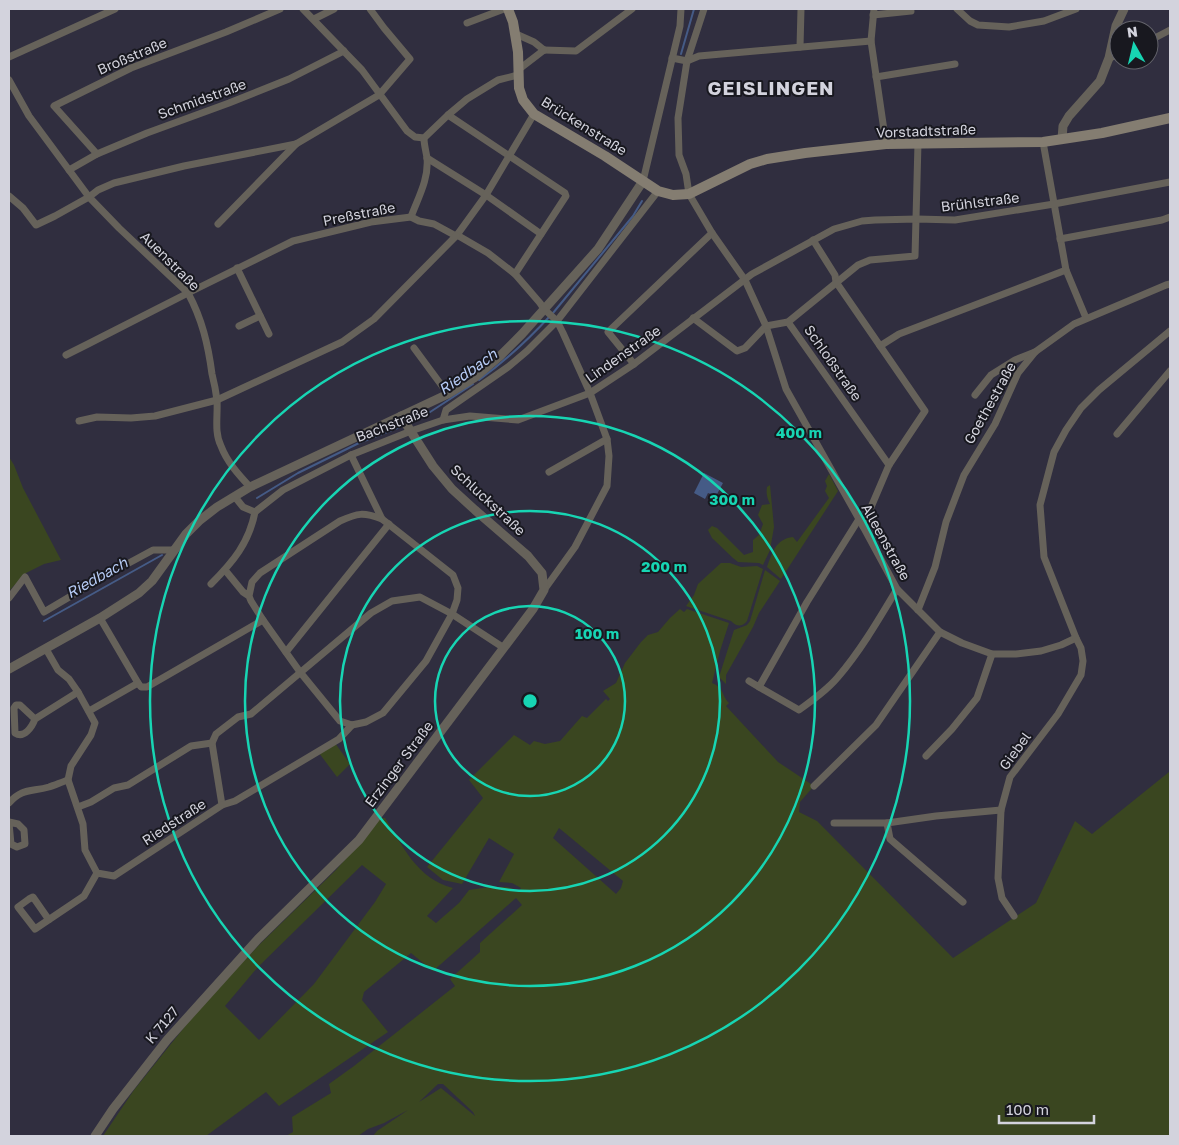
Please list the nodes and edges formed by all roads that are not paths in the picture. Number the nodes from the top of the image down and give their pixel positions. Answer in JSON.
{"nodes":[{"id":1,"x":115,"y":9,"type":"edge"},
{"id":2,"x":280,"y":9,"type":"edge"},
{"id":3,"x":303,"y":9,"type":"edge"},
{"id":4,"x":334,"y":9,"type":"edge"},
{"id":5,"x":370,"y":9,"type":"edge"},
{"id":6,"x":504,"y":9,"type":"edge"},
{"id":7,"x":508,"y":9,"type":"edge"},
{"id":8,"x":632,"y":9,"type":"edge"},
{"id":9,"x":681,"y":9,"type":"edge"},
{"id":10,"x":704,"y":9,"type":"edge"},
{"id":11,"x":801,"y":9,"type":"edge"},
{"id":12,"x":957,"y":9,"type":"edge"},
{"id":13,"x":1076,"y":9,"type":"edge"},
{"id":14,"x":911,"y":11,"type":"dead end"},
{"id":15,"x":874,"y":12,"type":"edge"},
{"id":16,"x":314,"y":19,"type":"junction"},
{"id":17,"x":467,"y":23,"type":"dead end"},
{"id":18,"x":516,"y":34,"type":"junction"},
{"id":19,"x":871,"y":41,"type":"junction"},
{"id":20,"x":800,"y":47,"type":"junction"},
{"id":21,"x":544,"y":50,"type":"junction"},
{"id":22,"x":344,"y":51,"type":"junction"},
{"id":23,"x":9,"y":57,"type":"edge"},
{"id":24,"x":672,"y":58,"type":"junction"},
{"id":25,"x":1109,"y":58,"type":"edge"},
{"id":26,"x":687,"y":61,"type":"junction"},
{"id":27,"x":954,"y":64,"type":"dead end"},
{"id":28,"x":518,"y":72,"type":"junction"},
{"id":29,"x":876,"y":77,"type":"junction"},
{"id":30,"x":9,"y":80,"type":"edge"},
{"id":31,"x":379,"y":95,"type":"junction"},
{"id":32,"x":534,"y":114,"type":"junction"},
{"id":33,"x":448,"y":115,"type":"junction"},
{"id":34,"x":1170,"y":118,"type":"edge"},
{"id":35,"x":424,"y":138,"type":"junction"},
{"id":36,"x":1062,"y":140,"type":"junction"},
{"id":37,"x":1043,"y":142,"type":"junction"},
{"id":38,"x":918,"y":143,"type":"junction"},
{"id":39,"x":296,"y":144,"type":"junction"},
{"id":40,"x":886,"y":144,"type":"junction"},
{"id":41,"x":97,"y":154,"type":"junction"},
{"id":42,"x":510,"y":156,"type":"junction"},
{"id":43,"x":427,"y":158,"type":"junction"},
{"id":44,"x":69,"y":170,"type":"junction"},
{"id":45,"x":643,"y":181,"type":"junction"},
{"id":46,"x":1170,"y":182,"type":"edge"},
{"id":47,"x":658,"y":191,"type":"junction"},
{"id":48,"x":486,"y":194,"type":"junction"},
{"id":49,"x":689,"y":194,"type":"junction"},
{"id":50,"x":9,"y":196,"type":"edge"},
{"id":51,"x":89,"y":197,"type":"junction"},
{"id":52,"x":1054,"y":204,"type":"junction"},
{"id":53,"x":1170,"y":216,"type":"edge"},
{"id":54,"x":411,"y":217,"type":"junction"},
{"id":55,"x":917,"y":219,"type":"junction"},
{"id":56,"x":218,"y":224,"type":"dead end"},
{"id":57,"x":712,"y":233,"type":"junction"},
{"id":58,"x":541,"y":234,"type":"junction"},
{"id":59,"x":457,"y":236,"type":"junction"},
{"id":60,"x":1060,"y":239,"type":"junction"},
{"id":61,"x":813,"y":240,"type":"junction"},
{"id":62,"x":237,"y":268,"type":"junction"},
{"id":63,"x":1066,"y":270,"type":"junction"},
{"id":64,"x":515,"y":274,"type":"junction"},
{"id":65,"x":745,"y":280,"type":"junction"},
{"id":66,"x":836,"y":282,"type":"junction"},
{"id":67,"x":1170,"y":284,"type":"edge"},
{"id":68,"x":188,"y":293,"type":"junction"},
{"id":69,"x":551,"y":315,"type":"junction"},
{"id":70,"x":260,"y":316,"type":"junction"},
{"id":71,"x":693,"y":318,"type":"junction"},
{"id":72,"x":1086,"y":318,"type":"junction"},
{"id":73,"x":788,"y":322,"type":"junction"},
{"id":74,"x":239,"y":326,"type":"dead end"},
{"id":75,"x":766,"y":326,"type":"junction"},
{"id":76,"x":1170,"y":331,"type":"edge"},
{"id":77,"x":269,"y":334,"type":"dead end"},
{"id":78,"x":880,"y":346,"type":"junction"},
{"id":79,"x":414,"y":348,"type":"dead end"},
{"id":80,"x":1035,"y":352,"type":"junction"},
{"id":81,"x":66,"y":355,"type":"dead end"},
{"id":82,"x":504,"y":362,"type":"junction"},
{"id":83,"x":634,"y":364,"type":"junction"},
{"id":84,"x":1170,"y":371,"type":"edge"},
{"id":85,"x":590,"y":393,"type":"junction"},
{"id":86,"x":448,"y":394,"type":"junction"},
{"id":87,"x":975,"y":395,"type":"dead end"},
{"id":88,"x":217,"y":400,"type":"junction"},
{"id":89,"x":442,"y":420,"type":"junction"},
{"id":90,"x":79,"y":421,"type":"dead end"},
{"id":91,"x":406,"y":424,"type":"junction"},
{"id":92,"x":1118,"y":434,"type":"dead end"},
{"id":93,"x":607,"y":439,"type":"junction"},
{"id":94,"x":351,"y":455,"type":"junction"},
{"id":95,"x":889,"y":465,"type":"junction"},
{"id":96,"x":549,"y":472,"type":"dead end"},
{"id":97,"x":250,"y":487,"type":"junction"},
{"id":98,"x":235,"y":497,"type":"junction"},
{"id":99,"x":254,"y":512,"type":"junction"},
{"id":100,"x":382,"y":518,"type":"junction"},
{"id":101,"x":859,"y":519,"type":"junction"},
{"id":102,"x":389,"y":524,"type":"junction"},
{"id":103,"x":864,"y":526,"type":"junction"},
{"id":104,"x":174,"y":550,"type":"junction"},
{"id":105,"x":225,"y":570,"type":"junction"},
{"id":106,"x":211,"y":584,"type":"dead end"},
{"id":107,"x":544,"y":590,"type":"junction"},
{"id":108,"x":897,"y":590,"type":"junction"},
{"id":109,"x":249,"y":596,"type":"junction"},
{"id":110,"x":9,"y":598,"type":"edge"},
{"id":111,"x":918,"y":610,"type":"junction"},
{"id":112,"x":452,"y":614,"type":"junction"},
{"id":113,"x":100,"y":618,"type":"junction"},
{"id":114,"x":263,"y":620,"type":"junction"},
{"id":115,"x":940,"y":632,"type":"junction"},
{"id":116,"x":1076,"y":638,"type":"junction"},
{"id":117,"x":504,"y":648,"type":"junction"},
{"id":118,"x":46,"y":649,"type":"junction"},
{"id":119,"x":286,"y":652,"type":"junction"},
{"id":120,"x":992,"y":654,"type":"junction"},
{"id":121,"x":9,"y":669,"type":"edge"},
{"id":122,"x":300,"y":672,"type":"junction"},
{"id":123,"x":749,"y":681,"type":"dead end"},
{"id":124,"x":138,"y":683,"type":"junction"},
{"id":125,"x":759,"y":687,"type":"junction"},
{"id":126,"x":78,"y":692,"type":"junction"},
{"id":127,"x":88,"y":711,"type":"junction"},
{"id":128,"x":35,"y":719,"type":"dead end"},
{"id":129,"x":352,"y":725,"type":"junction"},
{"id":130,"x":212,"y":743,"type":"junction"},
{"id":131,"x":926,"y":756,"type":"dead end"},
{"id":132,"x":68,"y":780,"type":"junction"},
{"id":133,"x":814,"y":786,"type":"dead end"},
{"id":134,"x":9,"y":803,"type":"edge"},
{"id":135,"x":222,"y":805,"type":"junction"},
{"id":136,"x":78,"y":807,"type":"junction"},
{"id":137,"x":1001,"y":810,"type":"junction"},
{"id":138,"x":834,"y":822,"type":"dead end"},
{"id":139,"x":887,"y":823,"type":"junction"},
{"id":140,"x":97,"y":874,"type":"junction"},
{"id":141,"x":963,"y":902,"type":"dead end"},
{"id":142,"x":1014,"y":916,"type":"dead end"},
{"id":143,"x":49,"y":920,"type":"junction"},
{"id":144,"x":258,"y":939,"type":"joint"},
{"id":145,"x":95,"y":1136,"type":"edge"}],
"edges":[{"from":1,"to":23,"type":"street"},
{"from":2,"to":41,"type":"street","name":"Broßstraße"},
{"from":3,"to":16,"type":"street"},
{"from":4,"to":16,"type":"street"},
{"from":5,"to":31,"type":"street"},
{"from":6,"to":17,"type":"street"},
{"from":7,"to":18,"type":"main road","name":"Brückenstraße"},
{"from":8,"to":21,"type":"street"},
{"from":9,"to":24,"type":"street"},
{"from":10,"to":26,"type":"street"},
{"from":11,"to":20,"type":"street"},
{"from":12,"to":13,"type":"street"},
{"from":14,"to":15,"type":"street"},
{"from":15,"to":19,"type":"street"},
{"from":16,"to":22,"type":"street"},
{"from":18,"to":21,"type":"street"},
{"from":18,"to":28,"type":"main road","name":"Brückenstraße"},
{"from":19,"to":20,"type":"street"},
{"from":19,"to":29,"type":"street"},
{"from":20,"to":26,"type":"street"},
{"from":21,"to":28,"type":"street"},
{"from":22,"to":31,"type":"street"},
{"from":22,"to":41,"type":"street","name":"Schmidstraße"},
{"from":24,"to":26,"type":"street"},
{"from":24,"to":45,"type":"street"},
{"from":25,"to":36,"type":"street"},
{"from":26,"to":49,"type":"street"},
{"from":27,"to":29,"type":"street"},
{"from":28,"to":32,"type":"main road","name":"Brückenstraße"},
{"from":28,"to":33,"type":"street"},
{"from":29,"to":40,"type":"street"},
{"from":30,"to":44,"type":"street","name":"Auenstraße"},
{"from":31,"to":35,"type":"street"},
{"from":31,"to":39,"type":"street"},
{"from":32,"to":42,"type":"street"},
{"from":32,"to":45,"type":"main road","name":"Brückenstraße"},
{"from":33,"to":35,"type":"street"},
{"from":33,"to":42,"type":"street"},
{"from":34,"to":36,"type":"main road","name":"Vorstadtstraße"},
{"from":35,"to":43,"type":"street"},
{"from":36,"to":37,"type":"main road","name":"Vorstadtstraße"},
{"from":37,"to":38,"type":"main road","name":"Vorstadtstraße"},
{"from":37,"to":52,"type":"street"},
{"from":38,"to":40,"type":"main road","name":"Vorstadtstraße"},
{"from":38,"to":55,"type":"street"},
{"from":39,"to":51,"type":"street"},
{"from":39,"to":56,"type":"street"},
{"from":40,"to":49,"type":"main road","name":"Vorstadtstraße"},
{"from":41,"to":44,"type":"street","name":"Schmidstraße"},
{"from":42,"to":48,"type":"street"},
{"from":42,"to":58,"type":"street"},
{"from":43,"to":48,"type":"street"},
{"from":43,"to":54,"type":"street"},
{"from":44,"to":51,"type":"street","name":"Auenstraße"},
{"from":45,"to":47,"type":"main road","name":"Brückenstraße"},
{"from":45,"to":69,"type":"street","name":"Bachstraße"},
{"from":46,"to":52,"type":"street","name":"Brühlstraße"},
{"from":47,"to":49,"type":"main road","name":"Brückenstraße"},
{"from":47,"to":69,"type":"street","name":"Bachstraße"},
{"from":48,"to":58,"type":"street"},
{"from":48,"to":59,"type":"street"},
{"from":49,"to":57,"type":"street"},
{"from":50,"to":51,"type":"street"},
{"from":51,"to":68,"type":"street","name":"Auenstraße"},
{"from":52,"to":55,"type":"street","name":"Brühlstraße"},
{"from":52,"to":60,"type":"street"},
{"from":53,"to":60,"type":"street"},
{"from":54,"to":59,"type":"street","name":"Preßstraße"},
{"from":54,"to":62,"type":"street","name":"Preßstraße"},
{"from":55,"to":61,"type":"street","name":"Brühlstraße"},
{"from":55,"to":66,"type":"street"},
{"from":57,"to":65,"type":"street"},
{"from":57,"to":83,"type":"street"},
{"from":58,"to":64,"type":"street"},
{"from":59,"to":64,"type":"street","name":"Preßstraße"},
{"from":59,"to":88,"type":"street"},
{"from":60,"to":63,"type":"street"},
{"from":61,"to":65,"type":"street","name":"Brühlstraße"},
{"from":61,"to":66,"type":"street"},
{"from":62,"to":68,"type":"street","name":"Preßstraße"},
{"from":62,"to":70,"type":"street"},
{"from":63,"to":72,"type":"street"},
{"from":63,"to":78,"type":"street"},
{"from":64,"to":69,"type":"street","name":"Preßstraße"},
{"from":65,"to":71,"type":"street","name":"Lindenstraße"},
{"from":65,"to":75,"type":"street"},
{"from":66,"to":73,"type":"street"},
{"from":66,"to":78,"type":"street"},
{"from":67,"to":72,"type":"street","name":"Goethestraße"},
{"from":68,"to":81,"type":"street","name":"Preßstraße"},
{"from":68,"to":88,"type":"street","name":"Auenstraße"},
{"from":69,"to":82,"type":"street","name":"Bachstraße"},
{"from":69,"to":82,"type":"street","name":"Bachstraße"},
{"from":69,"to":85,"type":"street","name":"Preßstraße"},
{"from":70,"to":74,"type":"street"},
{"from":70,"to":77,"type":"street"},
{"from":71,"to":75,"type":"street"},
{"from":71,"to":83,"type":"street","name":"Lindenstraße"},
{"from":72,"to":80,"type":"street","name":"Goethestraße"},
{"from":73,"to":75,"type":"street","name":"Schloßstraße"},
{"from":73,"to":95,"type":"street","name":"Schloßstraße"},
{"from":75,"to":101,"type":"street","name":"Alleenstraße"},
{"from":76,"to":116,"type":"street","name":"Giebel"},
{"from":78,"to":95,"type":"street"},
{"from":79,"to":86,"type":"street"},
{"from":80,"to":87,"type":"street"},
{"from":80,"to":111,"type":"street","name":"Goethestraße"},
{"from":82,"to":86,"type":"street","name":"Bachstraße"},
{"from":82,"to":89,"type":"street","name":"Bachstraße"},
{"from":83,"to":85,"type":"street","name":"Lindenstraße"},
{"from":84,"to":92,"type":"street"},
{"from":85,"to":89,"type":"street","name":"Lindenstraße"},
{"from":85,"to":93,"type":"street","name":"Preßstraße"},
{"from":86,"to":91,"type":"street","name":"Bachstraße"},
{"from":88,"to":90,"type":"street"},
{"from":88,"to":97,"type":"street","name":"Auenstraße"},
{"from":89,"to":91,"type":"street","name":"Bachstraße"},
{"from":91,"to":94,"type":"street","name":"Bachstraße"},
{"from":91,"to":97,"type":"street","name":"Bachstraße"},
{"from":91,"to":107,"type":"street","name":"Schluckstraße"},
{"from":93,"to":96,"type":"street"},
{"from":93,"to":107,"type":"street","name":"Preßstraße"},
{"from":94,"to":99,"type":"street","name":"Bachstraße"},
{"from":94,"to":100,"type":"street"},
{"from":95,"to":103,"type":"street"},
{"from":97,"to":98,"type":"street","name":"Bachstraße"},
{"from":98,"to":99,"type":"street"},
{"from":98,"to":104,"type":"street","name":"Bachstraße"},
{"from":99,"to":105,"type":"street"},
{"from":100,"to":102,"type":"street"},
{"from":100,"to":109,"type":"street"},
{"from":101,"to":103,"type":"street","name":"Alleenstraße"},
{"from":101,"to":125,"type":"street"},
{"from":102,"to":112,"type":"street"},
{"from":102,"to":119,"type":"street"},
{"from":103,"to":108,"type":"street","name":"Alleenstraße"},
{"from":104,"to":110,"type":"street"},
{"from":104,"to":113,"type":"street","name":"Bachstraße"},
{"from":105,"to":106,"type":"street"},
{"from":105,"to":109,"type":"street"},
{"from":107,"to":117,"type":"street","name":"Erzinger Straße","number":"K 7127"},
{"from":108,"to":111,"type":"street","name":"Alleenstraße"},
{"from":108,"to":125,"type":"street"},
{"from":109,"to":114,"type":"street"},
{"from":111,"to":115,"type":"street","name":"Alleenstraße"},
{"from":112,"to":117,"type":"street"},
{"from":112,"to":122,"type":"street"},
{"from":112,"to":129,"type":"street"},
{"from":113,"to":118,"type":"street","name":"Bachstraße"},
{"from":113,"to":124,"type":"street"},
{"from":114,"to":119,"type":"street"},
{"from":114,"to":124,"type":"street"},
{"from":115,"to":120,"type":"street","name":"Alleenstraße"},
{"from":115,"to":133,"type":"street"},
{"from":116,"to":120,"type":"street","name":"Alleenstraße"},
{"from":116,"to":137,"type":"street","name":"Giebel"},
{"from":117,"to":144,"type":"street","name":"Erzinger Straße","number":"K 7127"},
{"from":118,"to":121,"type":"street","name":"Bachstraße"},
{"from":118,"to":126,"type":"street"},
{"from":119,"to":122,"type":"street"},
{"from":120,"to":131,"type":"street"},
{"from":122,"to":129,"type":"street"},
{"from":122,"to":130,"type":"street"},
{"from":123,"to":125,"type":"street"},
{"from":124,"to":127,"type":"street"},
{"from":126,"to":127,"type":"street"},
{"from":126,"to":128,"type":"street"},
{"from":127,"to":132,"type":"street"},
{"from":129,"to":135,"type":"street"},
{"from":130,"to":135,"type":"street","name":"Riedstraße"},
{"from":130,"to":136,"type":"street"},
{"from":132,"to":134,"type":"street"},
{"from":132,"to":136,"type":"street"},
{"from":135,"to":140,"type":"street","name":"Riedstraße"},
{"from":136,"to":140,"type":"street"},
{"from":137,"to":139,"type":"street"},
{"from":137,"to":142,"type":"street","name":"Giebel"},
{"from":138,"to":139,"type":"street"},
{"from":139,"to":141,"type":"street"},
{"from":140,"to":143,"type":"street"},
{"from":143,"to":143,"type":"street"},
{"from":144,"to":145,"type":"street","name":"K 7127","number":"K 7127"}]}
